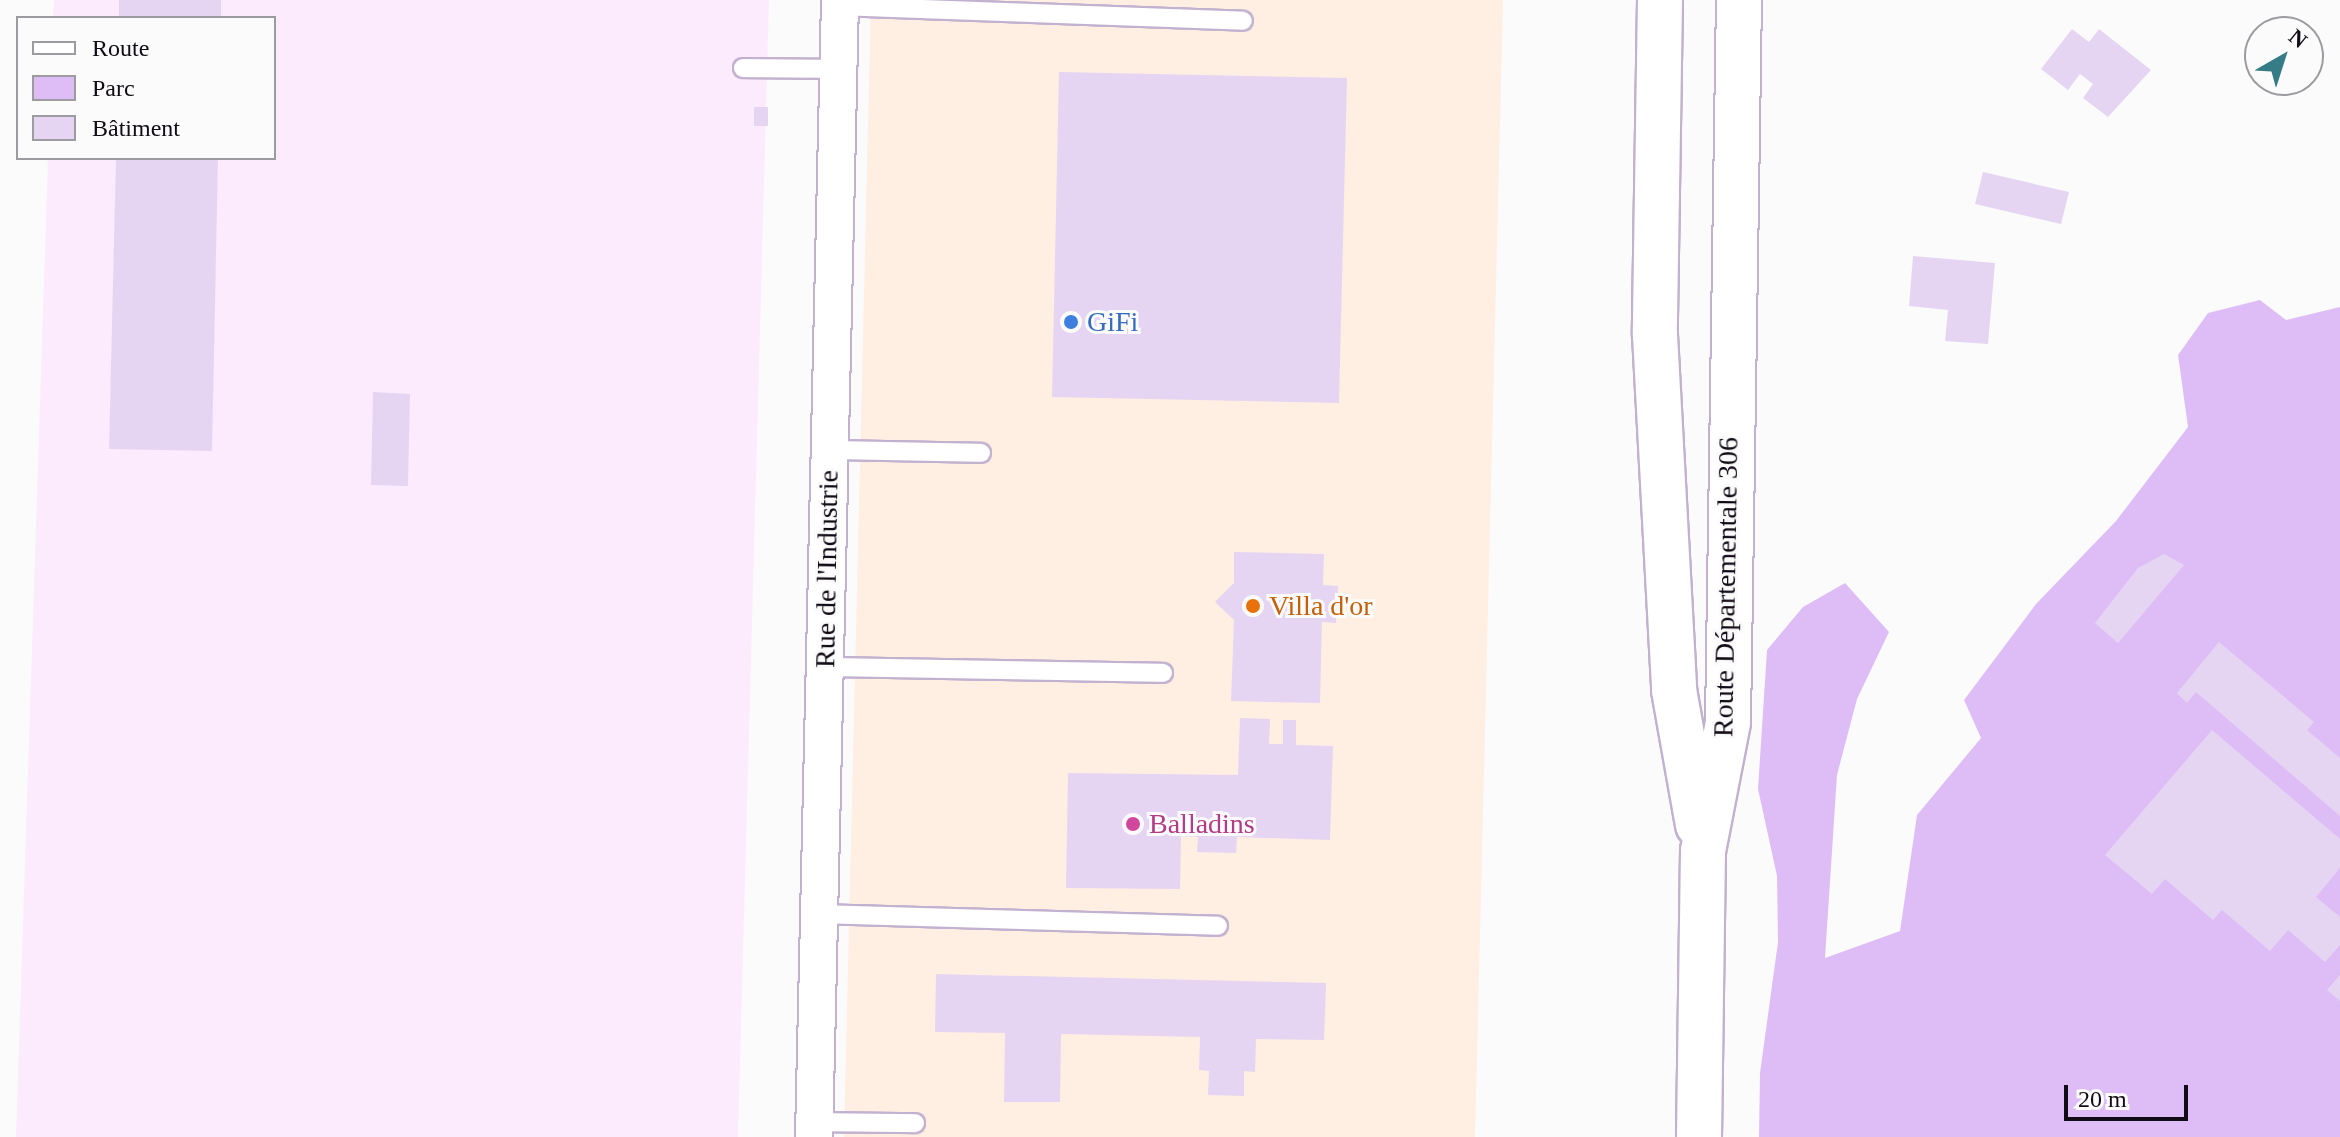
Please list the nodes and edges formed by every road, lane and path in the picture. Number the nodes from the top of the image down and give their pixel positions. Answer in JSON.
{"nodes":[{"id":1,"x":1660,"y":0,"type":"edge"},
{"id":2,"x":1739,"y":0,"type":"edge"},
{"id":3,"x":840,"y":3,"type":"edge"},
{"id":4,"x":1243,"y":21,"type":"dead end"},
{"id":5,"x":743,"y":68,"type":"dead end"},
{"id":6,"x":839,"y":69,"type":"junction"},
{"id":7,"x":830,"y":450,"type":"junction"},
{"id":8,"x":981,"y":453,"type":"dead end"},
{"id":9,"x":825,"y":667,"type":"junction"},
{"id":10,"x":1163,"y":673,"type":"dead end"},
{"id":11,"x":1703,"y":851,"type":"junction"},
{"id":12,"x":819,"y":914,"type":"junction"},
{"id":13,"x":1218,"y":926,"type":"dead end"},
{"id":14,"x":915,"y":1123,"type":"dead end"},
{"id":15,"x":814,"y":1130,"type":"edge"},
{"id":16,"x":1699,"y":1137,"type":"edge"}],
"edges":[{"from":1,"to":11,"type":"main road"},
{"from":2,"to":11,"type":"main road","name":"Route Départementale 306"},
{"from":3,"to":4,"type":"lane"},
{"from":3,"to":6,"type":"street","name":"Rue de l'Industrie"},
{"from":5,"to":6,"type":"lane"},
{"from":6,"to":7,"type":"street","name":"Rue de l'Industrie"},
{"from":7,"to":8,"type":"lane"},
{"from":7,"to":9,"type":"street","name":"Rue de l'Industrie"},
{"from":9,"to":10,"type":"lane"},
{"from":9,"to":12,"type":"street","name":"Rue de l'Industrie"},
{"from":11,"to":16,"type":"main road","name":"Route Départementale 306"},
{"from":12,"to":13,"type":"lane"},
{"from":12,"to":15,"type":"street","name":"Rue de l'Industrie"},
{"from":14,"to":15,"type":"lane"}]}
